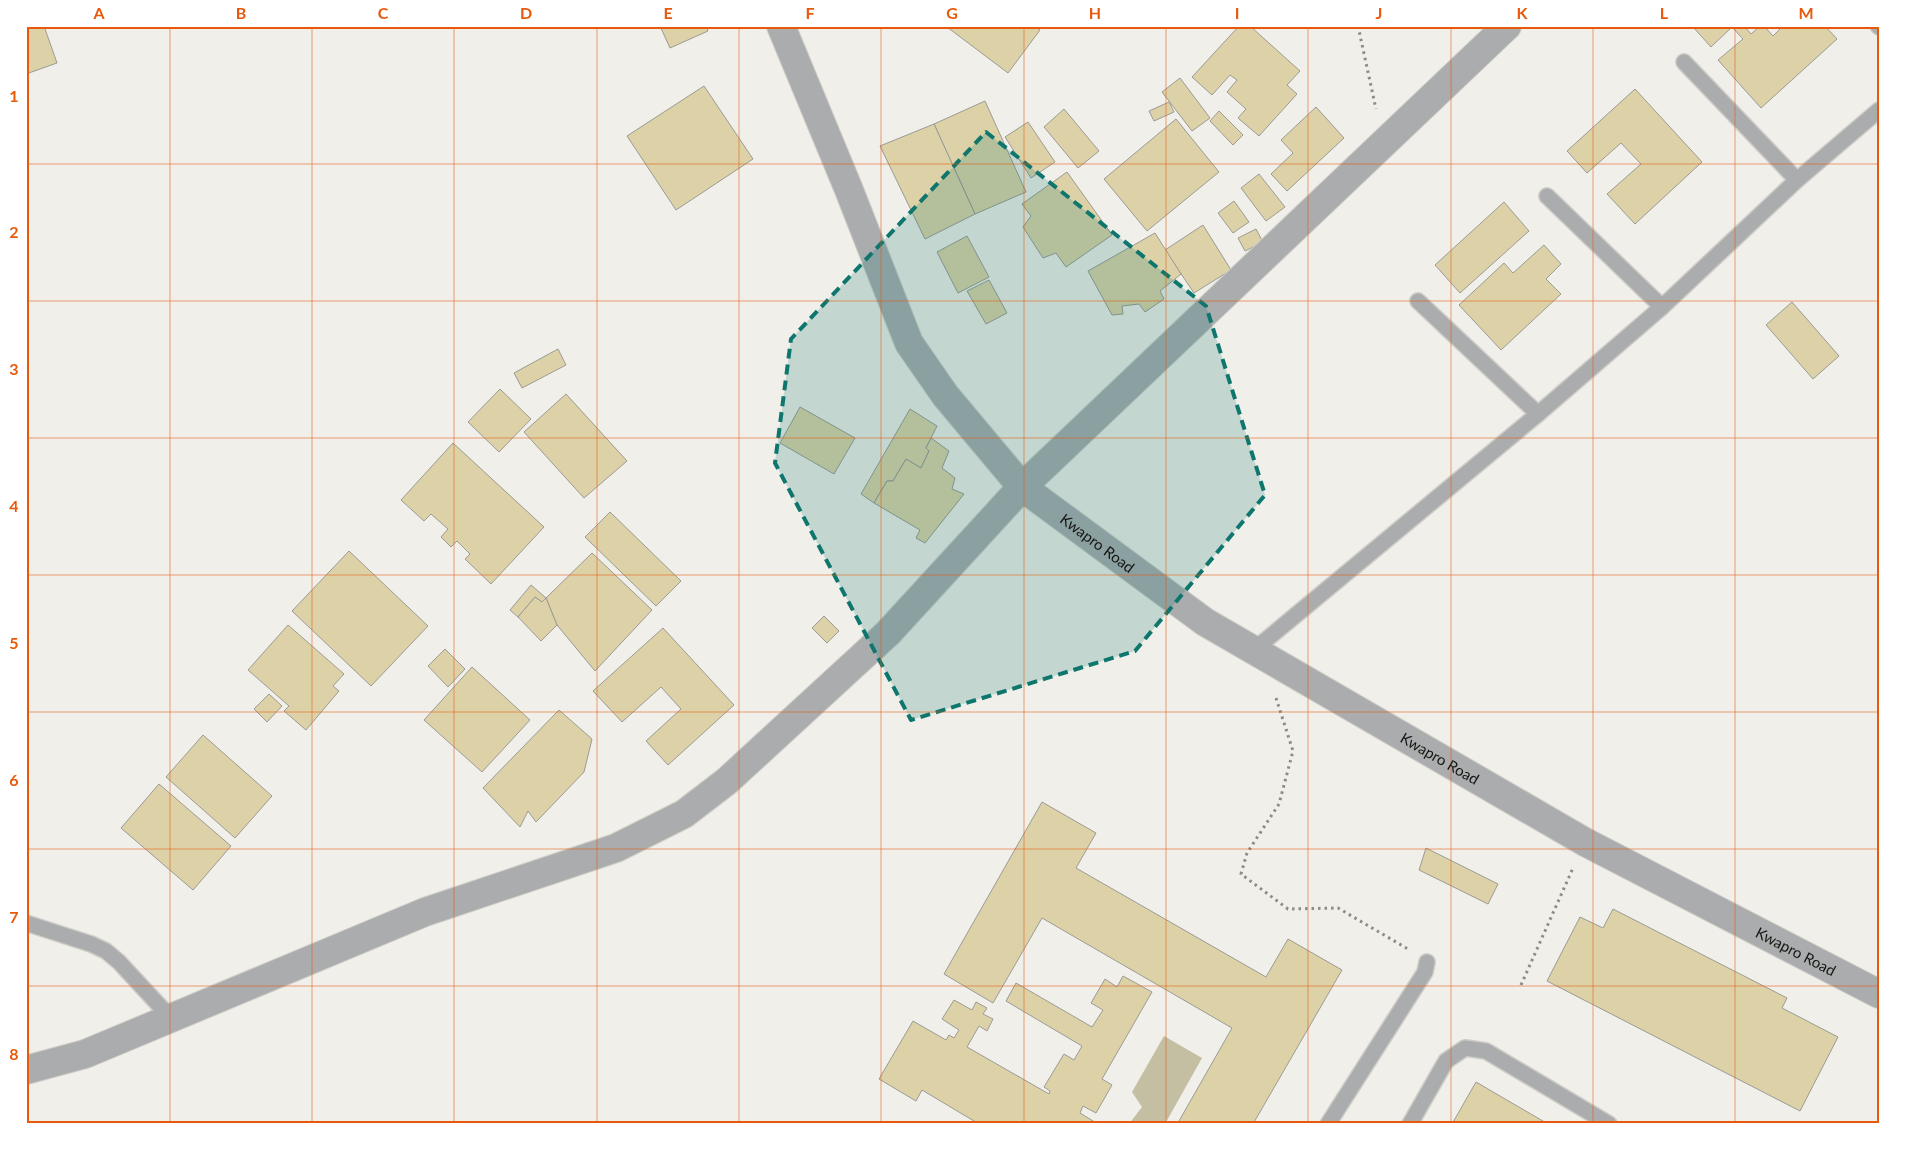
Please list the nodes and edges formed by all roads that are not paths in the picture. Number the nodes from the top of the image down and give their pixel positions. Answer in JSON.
{"nodes":[{"id":1,"x":782,"y":26,"type":"edge"},
{"id":2,"x":1507,"y":26,"type":"edge"},
{"id":3,"x":1684,"y":62,"type":"dead end"},
{"id":4,"x":1879,"y":110,"type":"edge"},
{"id":5,"x":1797,"y":180,"type":"junction"},
{"id":6,"x":1547,"y":196,"type":"dead end"},
{"id":7,"x":1418,"y":301,"type":"dead end"},
{"id":8,"x":1662,"y":307,"type":"junction"},
{"id":9,"x":1538,"y":414,"type":"junction"},
{"id":10,"x":1022,"y":487,"type":"junction"},
{"id":11,"x":1255,"y":649,"type":"junction"},
{"id":12,"x":26,"y":923,"type":"edge"},
{"id":13,"x":1427,"y":962,"type":"road end"},
{"id":14,"x":1879,"y":994,"type":"edge"},
{"id":15,"x":171,"y":1018,"type":"junction"},
{"id":16,"x":26,"y":1070,"type":"edge"},
{"id":17,"x":1328,"y":1124,"type":"edge"},
{"id":18,"x":1410,"y":1124,"type":"edge"},
{"id":19,"x":1609,"y":1124,"type":"edge"}],
"edges":[{"from":1,"to":10,"type":"street","name":"Kwapro Road"},
{"from":2,"to":10,"type":"street"},
{"from":3,"to":5,"type":"lane"},
{"from":4,"to":5,"type":"lane"},
{"from":5,"to":8,"type":"lane"},
{"from":6,"to":8,"type":"lane"},
{"from":7,"to":9,"type":"lane"},
{"from":8,"to":9,"type":"lane"},
{"from":9,"to":11,"type":"lane"},
{"from":10,"to":11,"type":"street","name":"Kwapro Road"},
{"from":10,"to":15,"type":"street"},
{"from":11,"to":14,"type":"street","name":"Kwapro Road"},
{"from":12,"to":15,"type":"lane"},
{"from":13,"to":17,"type":"lane"},
{"from":15,"to":16,"type":"street"},
{"from":18,"to":19,"type":"lane"}]}
